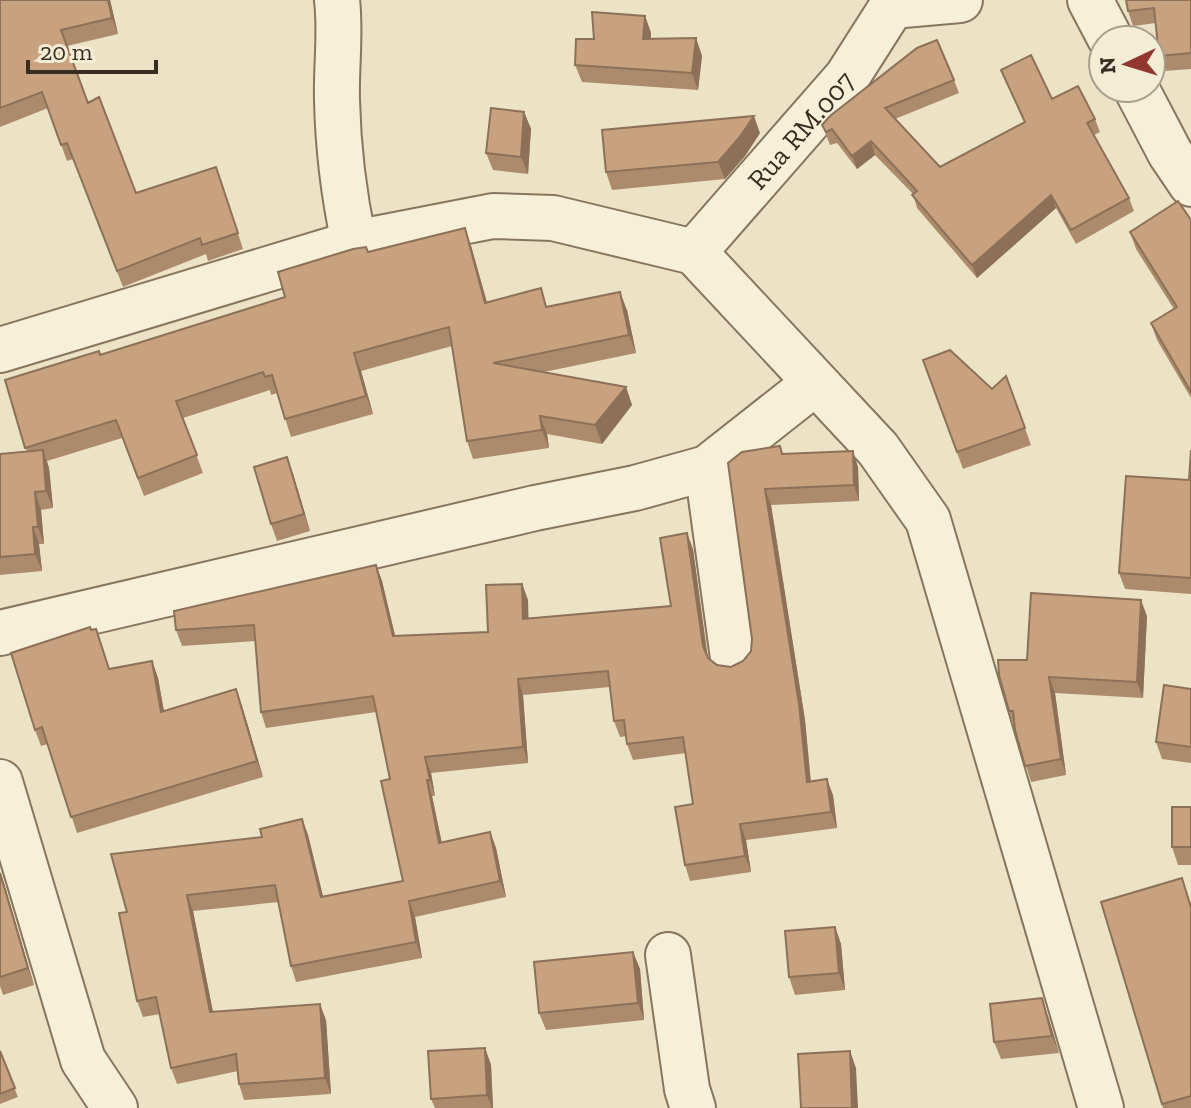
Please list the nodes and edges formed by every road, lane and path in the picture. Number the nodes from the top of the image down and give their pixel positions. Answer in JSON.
{"nodes":[{"id":1,"x":337,"y":0,"type":"edge"},
{"id":2,"x":960,"y":0,"type":"edge"},
{"id":3,"x":1090,"y":0,"type":"edge"},
{"id":4,"x":894,"y":3,"type":"edge"},
{"id":5,"x":1103,"y":24,"type":"edge"},
{"id":6,"x":1144,"y":104,"type":"edge"},
{"id":7,"x":1191,"y":184,"type":"edge"},
{"id":8,"x":354,"y":243,"type":"junction"},
{"id":9,"x":694,"y":252,"type":"junction"},
{"id":10,"x":0,"y":350,"type":"edge"},
{"id":11,"x":815,"y":383,"type":"junction"},
{"id":12,"x":707,"y":468,"type":"junction"},
{"id":13,"x":0,"y":633,"type":"edge"},
{"id":14,"x":733,"y":658,"type":"dead end"},
{"id":15,"x":0,"y":782,"type":"edge"},
{"id":16,"x":668,"y":955,"type":"dead end"},
{"id":17,"x":115,"y":1108,"type":"edge"},
{"id":18,"x":693,"y":1108,"type":"edge"},
{"id":19,"x":1101,"y":1108,"type":"edge"}],
"edges":[{"from":1,"to":8,"type":"street"},
{"from":2,"to":4,"type":"street"},
{"from":3,"to":5,"type":"street"},
{"from":4,"to":9,"type":"street","name":"Rua RM.007"},
{"from":6,"to":7,"type":"street"},
{"from":8,"to":9,"type":"street"},
{"from":8,"to":10,"type":"street"},
{"from":9,"to":11,"type":"street"},
{"from":11,"to":12,"type":"street"},
{"from":11,"to":19,"type":"street"},
{"from":12,"to":13,"type":"street"},
{"from":12,"to":14,"type":"street"},
{"from":15,"to":17,"type":"street"},
{"from":16,"to":18,"type":"street"}]}
